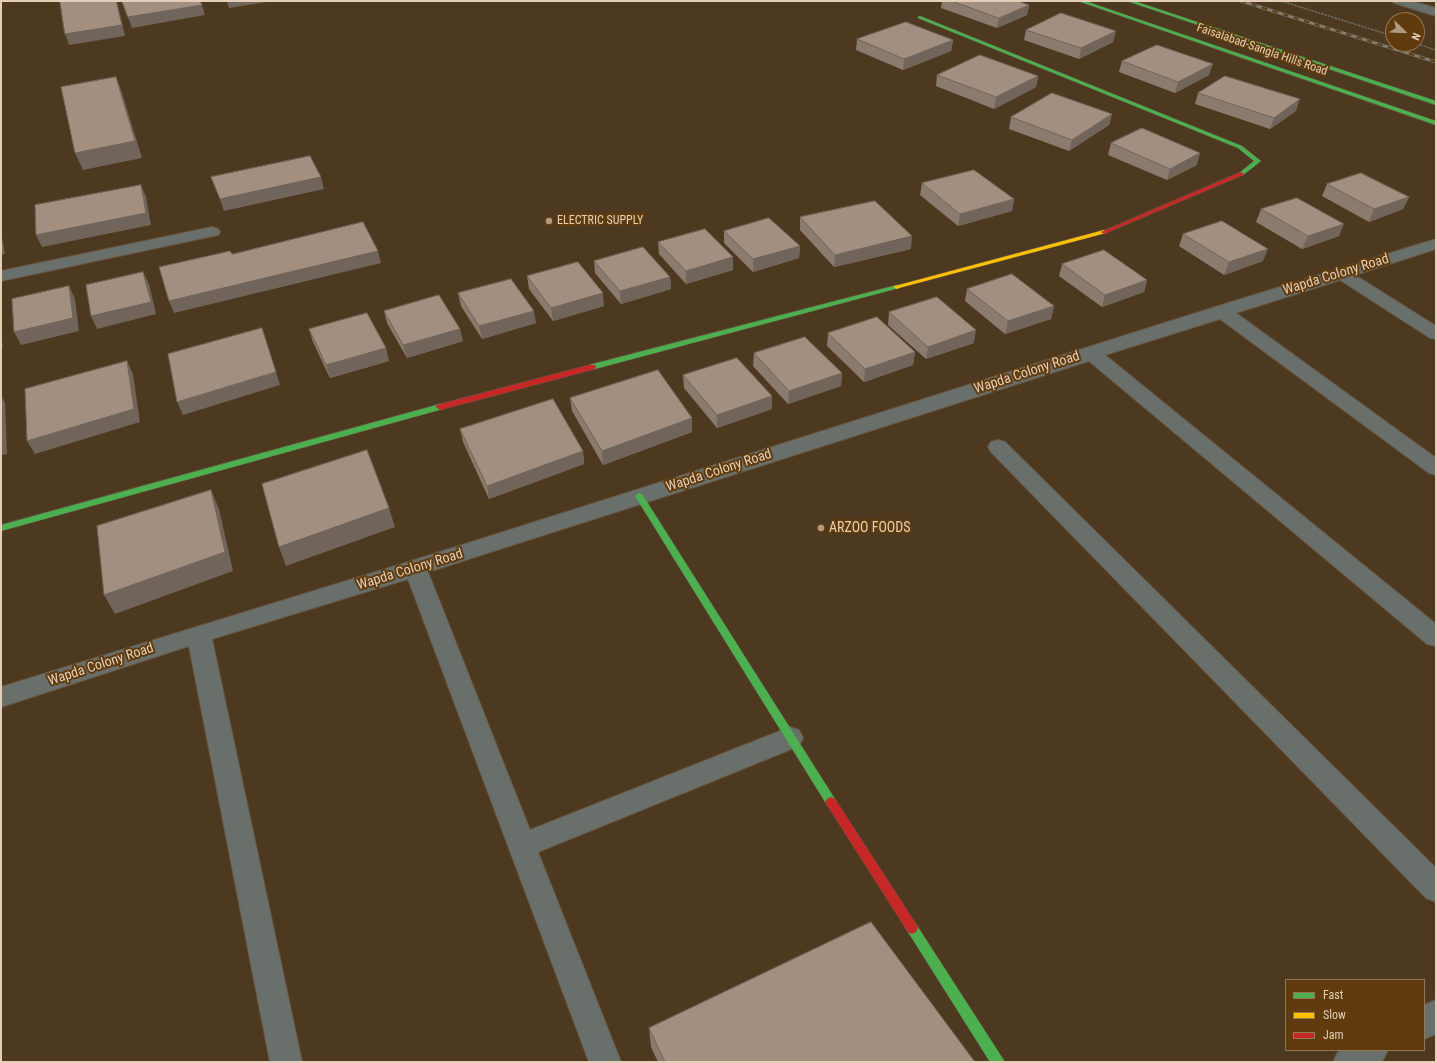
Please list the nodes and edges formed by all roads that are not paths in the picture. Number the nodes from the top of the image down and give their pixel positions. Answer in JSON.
{"nodes":[{"id":1,"x":1080,"y":1,"type":"edge"},
{"id":2,"x":1129,"y":1,"type":"edge"},
{"id":3,"x":1398,"y":1,"type":"edge"},
{"id":4,"x":1436,"y":12,"type":"edge"},
{"id":5,"x":920,"y":17,"type":"dead end"},
{"id":6,"x":1436,"y":103,"type":"edge"},
{"id":7,"x":1436,"y":123,"type":"edge"},
{"id":8,"x":212,"y":232,"type":"dead end"},
{"id":9,"x":1435,"y":245,"type":"edge"},
{"id":10,"x":1342,"y":274,"type":"junction"},
{"id":11,"x":1,"y":276,"type":"edge"},
{"id":12,"x":1221,"y":311,"type":"junction"},
{"id":13,"x":1436,"y":334,"type":"edge"},
{"id":14,"x":1091,"y":353,"type":"junction"},
{"id":15,"x":998,"y":447,"type":"dead end"},
{"id":16,"x":1436,"y":468,"type":"edge"},
{"id":17,"x":639,"y":496,"type":"junction"},
{"id":18,"x":1,"y":528,"type":"edge"},
{"id":19,"x":415,"y":568,"type":"junction"},
{"id":20,"x":199,"y":634,"type":"junction"},
{"id":21,"x":1436,"y":637,"type":"edge"},
{"id":22,"x":1,"y":697,"type":"edge"},
{"id":23,"x":790,"y":738,"type":"junction"},
{"id":24,"x":521,"y":846,"type":"junction"},
{"id":25,"x":1436,"y":888,"type":"edge"},
{"id":26,"x":1436,"y":1016,"type":"edge"},
{"id":27,"x":1425,"y":1022,"type":"edge"},
{"id":28,"x":1370,"y":1051,"type":"edge"},
{"id":29,"x":286,"y":1062,"type":"edge"},
{"id":30,"x":605,"y":1062,"type":"edge"},
{"id":31,"x":998,"y":1062,"type":"edge"},
{"id":32,"x":1349,"y":1062,"type":"edge"}],
"edges":[{"from":1,"to":7,"type":"street","name":"Faisalabad-Sangla Hills Road"},
{"from":2,"to":6,"type":"street","name":"Faisalabad-Sangla Hills Road"},
{"from":3,"to":4,"type":"street"},
{"from":5,"to":18,"type":"street"},
{"from":8,"to":11,"type":"street"},
{"from":9,"to":10,"type":"street","name":"Wapda Colony Road"},
{"from":10,"to":12,"type":"street","name":"Wapda Colony Road"},
{"from":10,"to":13,"type":"street"},
{"from":12,"to":14,"type":"street","name":"Wapda Colony Road"},
{"from":12,"to":16,"type":"street"},
{"from":14,"to":17,"type":"street","name":"Wapda Colony Road"},
{"from":14,"to":21,"type":"street"},
{"from":15,"to":25,"type":"street"},
{"from":17,"to":19,"type":"street","name":"Wapda Colony Road"},
{"from":17,"to":23,"type":"street"},
{"from":19,"to":20,"type":"street","name":"Wapda Colony Road"},
{"from":19,"to":24,"type":"street"},
{"from":20,"to":22,"type":"street","name":"Wapda Colony Road"},
{"from":20,"to":29,"type":"street"},
{"from":23,"to":24,"type":"street"},
{"from":23,"to":31,"type":"street"},
{"from":24,"to":30,"type":"street"},
{"from":26,"to":27,"type":"street"},
{"from":28,"to":32,"type":"street"}]}
